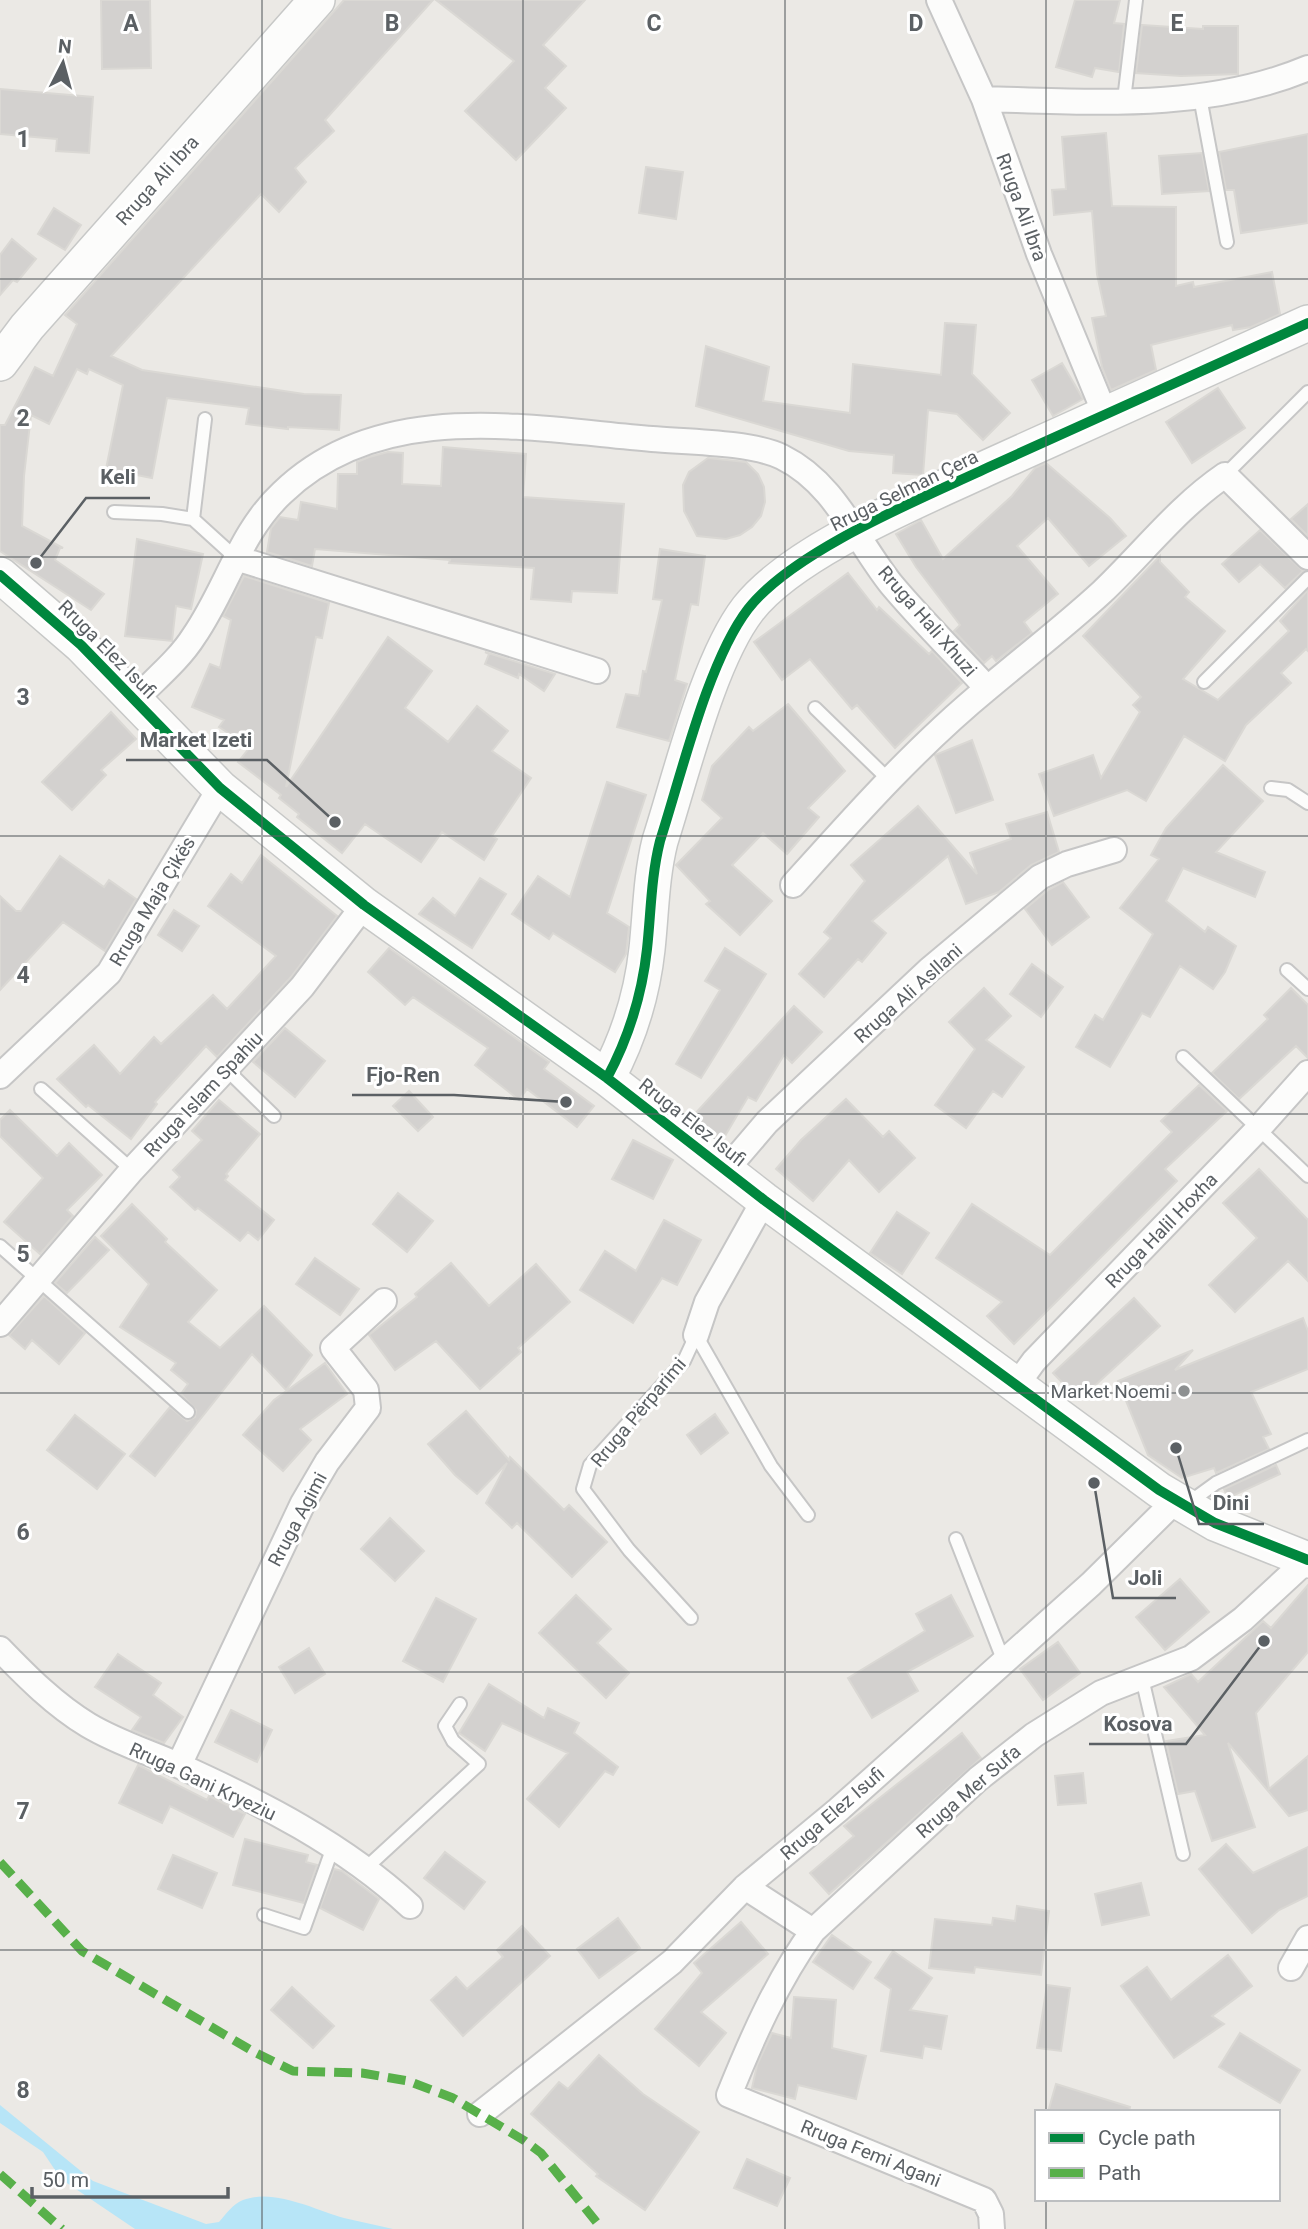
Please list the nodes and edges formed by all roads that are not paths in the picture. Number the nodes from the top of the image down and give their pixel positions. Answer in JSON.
{"nodes":[{"id":1,"x":317,"y":0,"type":"edge"},
{"id":2,"x":939,"y":0,"type":"edge"},
{"id":3,"x":1136,"y":0,"type":"edge"},
{"id":4,"x":1308,"y":68,"type":"edge"},
{"id":5,"x":1200,"y":97,"type":"junction"},
{"id":6,"x":984,"y":99,"type":"junction"},
{"id":7,"x":1124,"y":100,"type":"junction"},
{"id":8,"x":1227,"y":242,"type":"dead end"},
{"id":9,"x":1308,"y":323,"type":"edge"},
{"id":10,"x":0,"y":363,"type":"edge"},
{"id":11,"x":1308,"y":392,"type":"edge"},
{"id":12,"x":1105,"y":414,"type":"junction"},
{"id":13,"x":205,"y":419,"type":"dead end"},
{"id":14,"x":1225,"y":475,"type":"junction"},
{"id":15,"x":114,"y":512,"type":"dead end"},
{"id":16,"x":194,"y":519,"type":"junction"},
{"id":17,"x":857,"y":531,"type":"junction"},
{"id":18,"x":1308,"y":556,"type":"edge"},
{"id":19,"x":236,"y":558,"type":"junction"},
{"id":20,"x":0,"y":575,"type":"edge"},
{"id":21,"x":1308,"y":578,"type":"edge"},
{"id":22,"x":597,"y":671,"type":"dead end"},
{"id":23,"x":1204,"y":682,"type":"dead end"},
{"id":24,"x":987,"y":688,"type":"junction"},
{"id":25,"x":135,"y":700,"type":"junction"},
{"id":26,"x":815,"y":708,"type":"dead end"},
{"id":27,"x":888,"y":779,"type":"junction"},
{"id":28,"x":220,"y":788,"type":"junction"},
{"id":29,"x":1271,"y":788,"type":"dead end"},
{"id":30,"x":1308,"y":803,"type":"edge"},
{"id":31,"x":1114,"y":850,"type":"dead end"},
{"id":32,"x":793,"y":885,"type":"dead end"},
{"id":33,"x":363,"y":905,"type":"junction"},
{"id":34,"x":1287,"y":970,"type":"dead end"},
{"id":35,"x":1308,"y":989,"type":"edge"},
{"id":36,"x":1183,"y":1057,"type":"dead end"},
{"id":37,"x":4,"y":1065,"type":"edge"},
{"id":38,"x":225,"y":1068,"type":"junction"},
{"id":39,"x":1308,"y":1073,"type":"edge"},
{"id":40,"x":607,"y":1078,"type":"junction"},
{"id":41,"x":41,"y":1089,"type":"dead end"},
{"id":42,"x":274,"y":1116,"type":"dead end"},
{"id":43,"x":1258,"y":1129,"type":"junction"},
{"id":44,"x":132,"y":1170,"type":"junction"},
{"id":45,"x":726,"y":1170,"type":"junction"},
{"id":46,"x":1308,"y":1176,"type":"edge"},
{"id":47,"x":764,"y":1200,"type":"junction"},
{"id":48,"x":0,"y":1246,"type":"edge"},
{"id":49,"x":38,"y":1280,"type":"junction"},
{"id":50,"x":384,"y":1301,"type":"dead end"},
{"id":51,"x":0,"y":1324,"type":"edge"},
{"id":52,"x":695,"y":1335,"type":"junction"},
{"id":53,"x":1015,"y":1387,"type":"junction"},
{"id":54,"x":188,"y":1412,"type":"dead end"},
{"id":55,"x":1308,"y":1440,"type":"edge"},
{"id":56,"x":1180,"y":1503,"type":"junction"},
{"id":57,"x":808,"y":1515,"type":"dead end"},
{"id":58,"x":956,"y":1539,"type":"dead end"},
{"id":59,"x":1307,"y":1560,"type":"edge"},
{"id":60,"x":691,"y":1618,"type":"dead end"},
{"id":61,"x":0,"y":1649,"type":"edge"},
{"id":62,"x":1004,"y":1662,"type":"junction"},
{"id":63,"x":1142,"y":1678,"type":"junction"},
{"id":64,"x":460,"y":1704,"type":"dead end"},
{"id":65,"x":179,"y":1765,"type":"junction"},
{"id":66,"x":332,"y":1847,"type":"junction"},
{"id":67,"x":1183,"y":1854,"type":"dead end"},
{"id":68,"x":366,"y":1868,"type":"junction"},
{"id":69,"x":745,"y":1887,"type":"junction"},
{"id":70,"x":410,"y":1906,"type":"dead end"},
{"id":71,"x":264,"y":1915,"type":"dead end"},
{"id":72,"x":813,"y":1931,"type":"junction"},
{"id":73,"x":1308,"y":1938,"type":"edge"},
{"id":74,"x":1291,"y":1968,"type":"dead end"},
{"id":75,"x":729,"y":2095,"type":"joint"},
{"id":76,"x":480,"y":2114,"type":"dead end"},
{"id":77,"x":992,"y":2229,"type":"edge"}],
"edges":[{"from":1,"to":10,"type":"main road","name":"Rruga Ali Ibra"},
{"from":2,"to":6,"type":"street","name":"Rruga Ali Ibra"},
{"from":3,"to":7,"type":"lane"},
{"from":4,"to":5,"type":"street"},
{"from":5,"to":7,"type":"street"},
{"from":5,"to":8,"type":"lane"},
{"from":6,"to":7,"type":"street"},
{"from":6,"to":12,"type":"street","name":"Rruga Ali Ibra"},
{"from":9,"to":12,"type":"main road","name":"Rruga Selman Çera"},
{"from":11,"to":14,"type":"lane","name":"Rruga Hali Xhuzi"},
{"from":12,"to":17,"type":"main road","name":"Rruga Selman Çera"},
{"from":13,"to":16,"type":"lane"},
{"from":14,"to":18,"type":"street"},
{"from":14,"to":24,"type":"street","name":"Rruga Hali Xhuzi"},
{"from":15,"to":16,"type":"lane"},
{"from":16,"to":19,"type":"lane"},
{"from":17,"to":19,"type":"street","name":"Rruga Hali Xhuzi"},
{"from":17,"to":24,"type":"street","name":"Rruga Hali Xhuzi"},
{"from":17,"to":40,"type":"main road","name":"Rruga Selman Çera"},
{"from":19,"to":22,"type":"street"},
{"from":19,"to":25,"type":"street","name":"Rruga Hali Xhuzi"},
{"from":20,"to":25,"type":"main road","name":"Rruga Elez Isufi"},
{"from":21,"to":23,"type":"lane"},
{"from":24,"to":27,"type":"street"},
{"from":25,"to":28,"type":"main road","name":"Rruga Elez Isufi"},
{"from":26,"to":27,"type":"lane"},
{"from":27,"to":32,"type":"street"},
{"from":28,"to":33,"type":"main road","name":"Rruga Elez Isufi"},
{"from":28,"to":37,"type":"street","name":"Rruga Maja Çikës"},
{"from":29,"to":30,"type":"lane"},
{"from":31,"to":45,"type":"street","name":"Rruga Ali Asllani"},
{"from":33,"to":38,"type":"street","name":"Rruga Islam Spahiu"},
{"from":33,"to":40,"type":"main road","name":"Rruga Elez Isufi"},
{"from":34,"to":35,"type":"lane"},
{"from":36,"to":43,"type":"lane"},
{"from":38,"to":42,"type":"lane"},
{"from":38,"to":44,"type":"street","name":"Rruga Islam Spahiu"},
{"from":39,"to":43,"type":"street","name":"Rruga Halil Hoxha"},
{"from":40,"to":45,"type":"main road","name":"Rruga Elez Isufi"},
{"from":41,"to":44,"type":"lane"},
{"from":43,"to":46,"type":"lane"},
{"from":43,"to":53,"type":"street","name":"Rruga Halil Hoxha"},
{"from":44,"to":49,"type":"street","name":"Rruga Islam Spahiu"},
{"from":45,"to":47,"type":"main road","name":"Rruga Elez Isufi"},
{"from":47,"to":52,"type":"street","name":"Rruga Përparimi"},
{"from":47,"to":53,"type":"main road","name":"Rruga Elez Isufi"},
{"from":48,"to":49,"type":"lane"},
{"from":49,"to":51,"type":"street","name":"Rruga Islam Spahiu"},
{"from":49,"to":54,"type":"lane"},
{"from":50,"to":65,"type":"street","name":"Rruga Agimi"},
{"from":52,"to":57,"type":"lane","name":"Rruga Përparimi"},
{"from":52,"to":60,"type":"lane","name":"Rruga Përparimi"},
{"from":53,"to":56,"type":"main road","name":"Rruga Elez Isufi"},
{"from":55,"to":56,"type":"lane"},
{"from":56,"to":59,"type":"main road","name":"Rruga Elez Isufi"},
{"from":56,"to":62,"type":"street","name":"Rruga Elez Isufi"},
{"from":58,"to":62,"type":"lane"},
{"from":59,"to":63,"type":"street","name":"Rruga Mer Sufa"},
{"from":61,"to":65,"type":"street","name":"Rruga Gani Kryeziu"},
{"from":62,"to":69,"type":"street","name":"Rruga Elez Isufi"},
{"from":63,"to":67,"type":"lane"},
{"from":63,"to":72,"type":"street","name":"Rruga Mer Sufa"},
{"from":64,"to":68,"type":"lane"},
{"from":65,"to":66,"type":"street","name":"Rruga Gani Kryeziu"},
{"from":66,"to":68,"type":"street","name":"Rruga Gani Kryeziu"},
{"from":66,"to":71,"type":"lane"},
{"from":68,"to":70,"type":"street","name":"Rruga Gani Kryeziu"},
{"from":69,"to":72,"type":"street"},
{"from":69,"to":76,"type":"street","name":"Rruga Elez Isufi"},
{"from":72,"to":75,"type":"street","name":"Rruga Mer Sufa"},
{"from":73,"to":74,"type":"street"},
{"from":75,"to":77,"type":"street","name":"Rruga Femi Agani"}]}
